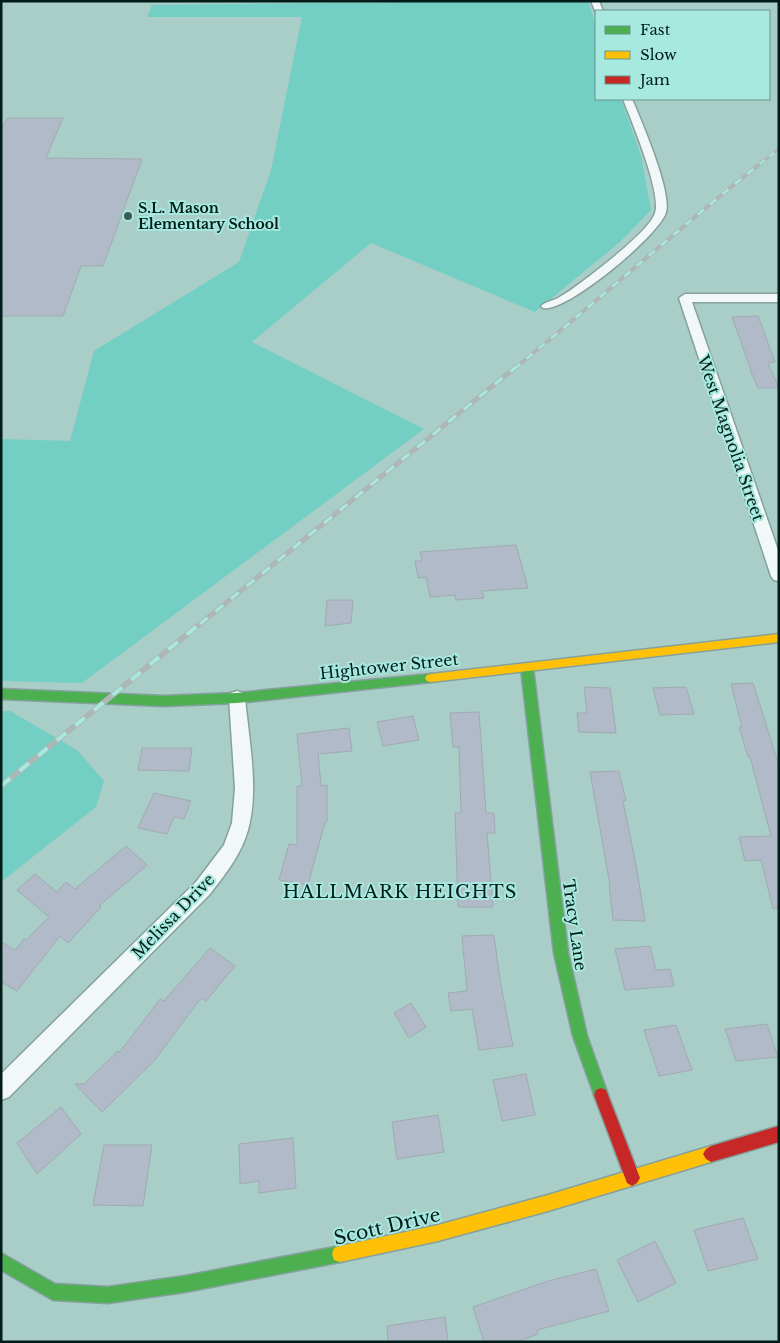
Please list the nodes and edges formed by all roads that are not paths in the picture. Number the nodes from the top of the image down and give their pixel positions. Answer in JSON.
{"nodes":[{"id":1,"x":628,"y":100,"type":"edge"},
{"id":2,"x":779,"y":298,"type":"edge"},
{"id":3,"x":547,"y":306,"type":"dead end"},
{"id":4,"x":779,"y":576,"type":"edge"},
{"id":5,"x":779,"y":638,"type":"edge"},
{"id":6,"x":527,"y":668,"type":"junction"},
{"id":7,"x":1,"y":694,"type":"edge"},
{"id":8,"x":237,"y":698,"type":"junction"},
{"id":9,"x":1,"y":1089,"type":"edge"},
{"id":10,"x":779,"y":1134,"type":"edge"},
{"id":11,"x":632,"y":1178,"type":"junction"},
{"id":12,"x":1,"y":1261,"type":"edge"}],
"edges":[{"from":1,"to":3,"type":"street"},
{"from":2,"to":4,"type":"street","name":"West Magnolia Street"},
{"from":5,"to":6,"type":"street","name":"Hightower Street"},
{"from":6,"to":8,"type":"street","name":"Hightower Street"},
{"from":6,"to":11,"type":"street","name":"Tracy Lane"},
{"from":7,"to":8,"type":"street","name":"Hightower Street"},
{"from":8,"to":9,"type":"street","name":"Melissa Drive"},
{"from":10,"to":11,"type":"street","name":"Scott Drive"},
{"from":11,"to":12,"type":"street","name":"Scott Drive"}]}
